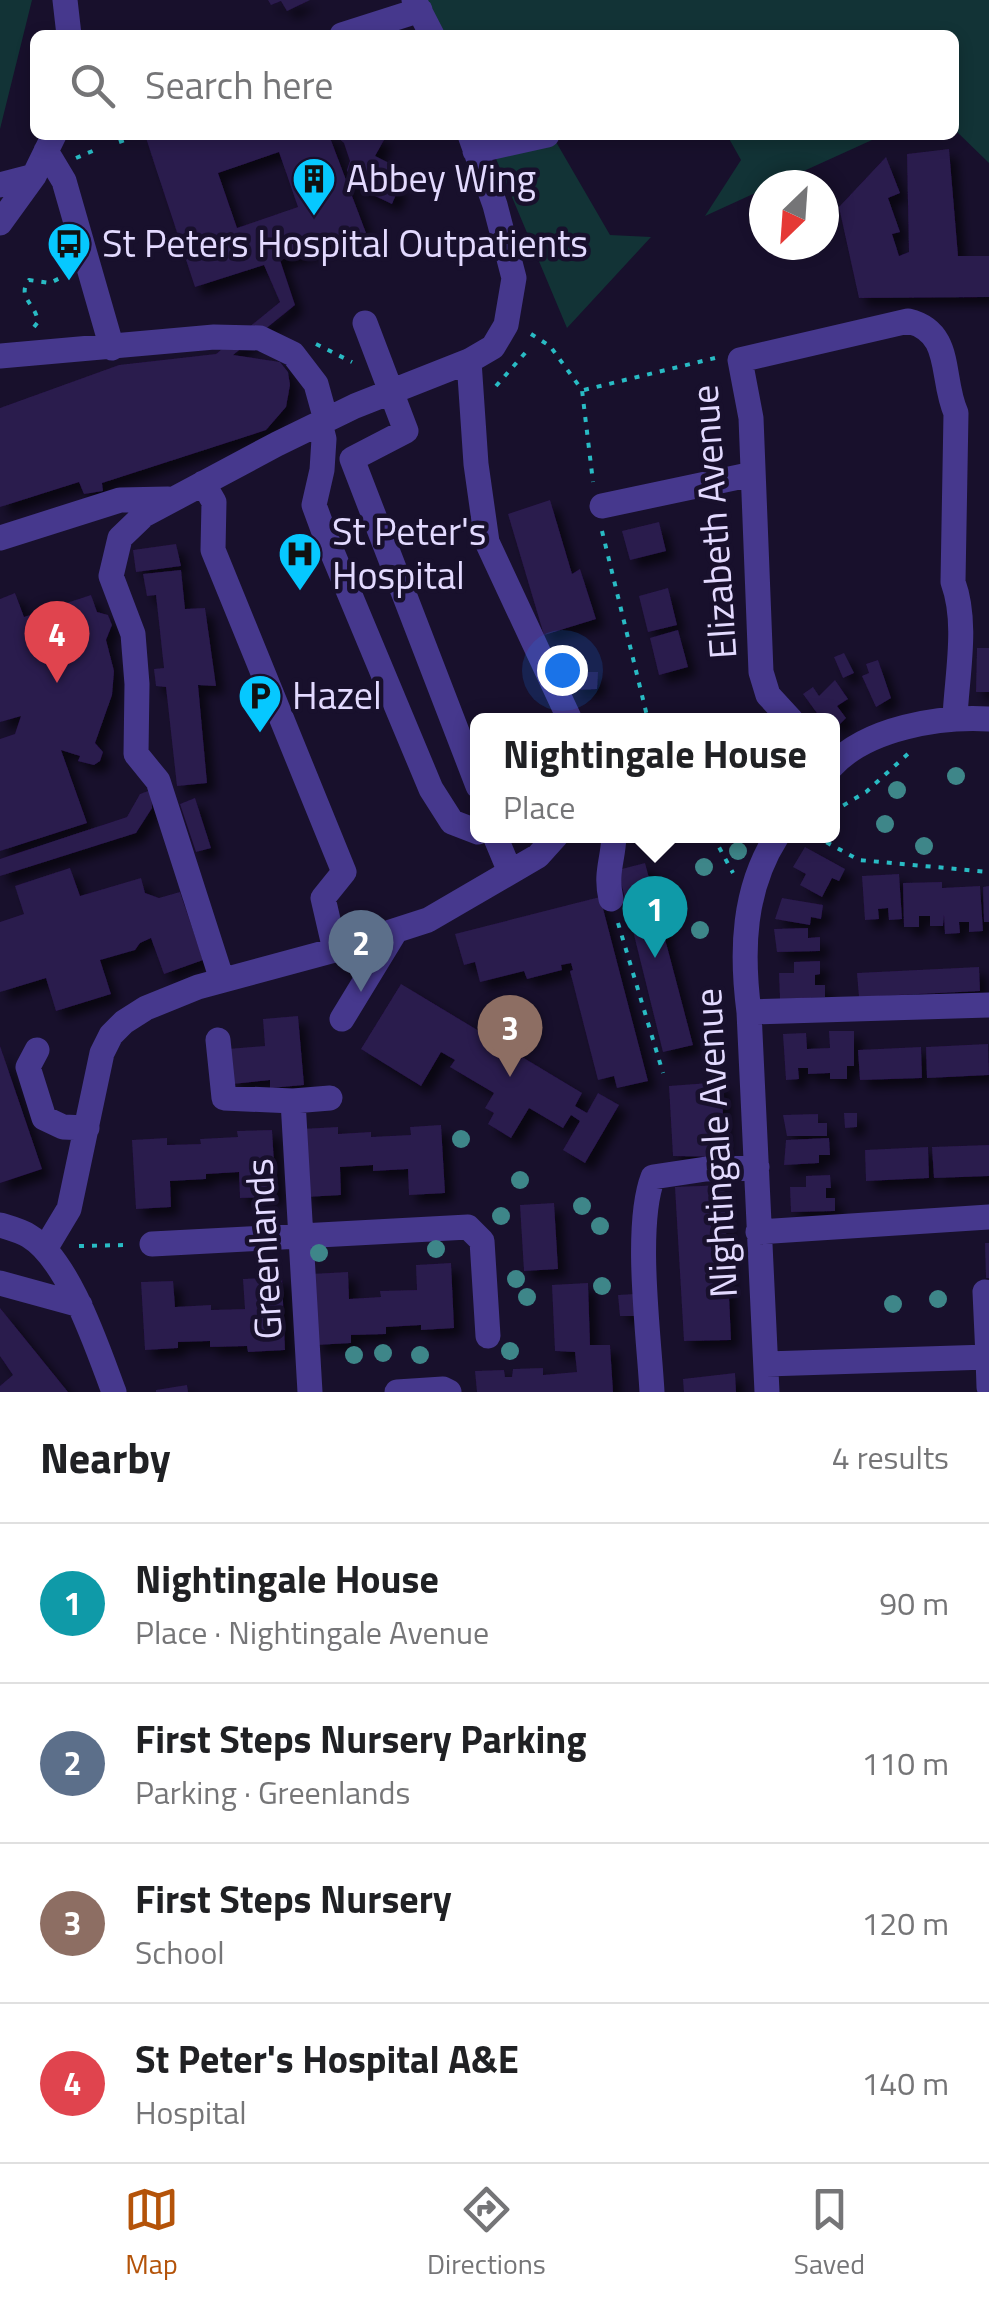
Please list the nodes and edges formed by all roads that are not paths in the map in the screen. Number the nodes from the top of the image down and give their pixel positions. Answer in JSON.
{"nodes":[{"id":1,"x":65,"y":0,"type":"edge"},
{"id":2,"x":417,"y":5,"type":"edge"},
{"id":3,"x":68,"y":30,"type":"edge"},
{"id":4,"x":354,"y":30,"type":"edge"},
{"id":5,"x":430,"y":30,"type":"edge"},
{"id":6,"x":500,"y":140,"type":"edge"},
{"id":7,"x":50,"y":143,"type":"edge"},
{"id":8,"x":473,"y":143,"type":"edge"},
{"id":9,"x":34,"y":176,"type":"junction"},
{"id":10,"x":0,"y":185,"type":"edge"},
{"id":11,"x":0,"y":202,"type":"edge"},
{"id":12,"x":0,"y":223,"type":"edge"},
{"id":13,"x":0,"y":235,"type":"edge"},
{"id":14,"x":365,"y":323,"type":"dead end"},
{"id":15,"x":112,"y":348,"type":"junction"},
{"id":16,"x":0,"y":356,"type":"edge"},
{"id":17,"x":469,"y":361,"type":"junction"},
{"id":18,"x":391,"y":392,"type":"junction"},
{"id":19,"x":323,"y":422,"type":"junction"},
{"id":20,"x":752,"y":474,"type":"junction"},
{"id":21,"x":203,"y":483,"type":"junction"},
{"id":22,"x":173,"y":499,"type":"junction"},
{"id":23,"x":599,"y":508,"type":"road end"},
{"id":24,"x":0,"y":538,"type":"edge"},
{"id":25,"x":567,"y":713,"type":"edge"},
{"id":26,"x":782,"y":713,"type":"edge"},
{"id":27,"x":955,"y":717,"type":"junction"},
{"id":28,"x":989,"y":719,"type":"edge"},
{"id":29,"x":840,"y":755,"type":"edge"},
{"id":30,"x":470,"y":765,"type":"edge"},
{"id":31,"x":470,"y":829,"type":"edge"},
{"id":32,"x":493,"y":843,"type":"edge"},
{"id":33,"x":550,"y":843,"type":"edge"},
{"id":34,"x":614,"y":843,"type":"edge"},
{"id":35,"x":774,"y":843,"type":"edge"},
{"id":36,"x":510,"y":872,"type":"junction"},
{"id":37,"x":611,"y":899,"type":"road end"},
{"id":38,"x":396,"y":932,"type":"junction"},
{"id":39,"x":335,"y":950,"type":"junction"},
{"id":40,"x":222,"y":980,"type":"junction"},
{"id":41,"x":989,"y":1005,"type":"edge"},
{"id":42,"x":749,"y":1012,"type":"junction"},
{"id":43,"x":342,"y":1019,"type":"dead end"},
{"id":44,"x":218,"y":1040,"type":"dead end"},
{"id":45,"x":37,"y":1050,"type":"dead end"},
{"id":46,"x":330,"y":1098,"type":"dead end"},
{"id":47,"x":293,"y":1101,"type":"junction"},
{"id":48,"x":87,"y":1128,"type":"junction"},
{"id":49,"x":758,"y":1166,"type":"junction"},
{"id":50,"x":989,"y":1218,"type":"edge"},
{"id":51,"x":0,"y":1225,"type":"edge"},
{"id":52,"x":758,"y":1232,"type":"junction"},
{"id":53,"x":301,"y":1235,"type":"junction"},
{"id":54,"x":152,"y":1244,"type":"road end"},
{"id":55,"x":45,"y":1249,"type":"junction"},
{"id":56,"x":0,"y":1283,"type":"edge"},
{"id":57,"x":985,"y":1292,"type":"dead end"},
{"id":58,"x":80,"y":1304,"type":"junction"},
{"id":59,"x":488,"y":1336,"type":"dead end"},
{"id":60,"x":988,"y":1357,"type":"edge"},
{"id":61,"x":766,"y":1364,"type":"junction"},
{"id":62,"x":989,"y":1386,"type":"edge"},
{"id":63,"x":114,"y":1392,"type":"edge"},
{"id":64,"x":310,"y":1392,"type":"edge"},
{"id":65,"x":397,"y":1392,"type":"edge"},
{"id":66,"x":448,"y":1392,"type":"edge"},
{"id":67,"x":652,"y":1392,"type":"edge"},
{"id":68,"x":768,"y":1392,"type":"edge"}],
"edges":[{"from":1,"to":3,"type":"street"},
{"from":2,"to":4,"type":"street"},
{"from":2,"to":5,"type":"street"},
{"from":6,"to":8,"type":"street"},
{"from":7,"to":9,"type":"street"},
{"from":7,"to":15,"type":"street"},
{"from":8,"to":17,"type":"street"},
{"from":9,"to":10,"type":"street"},
{"from":9,"to":11,"type":"street"},
{"from":9,"to":12,"type":"street"},
{"from":9,"to":13,"type":"street"},
{"from":14,"to":18,"type":"street"},
{"from":15,"to":16,"type":"street"},
{"from":15,"to":19,"type":"street"},
{"from":17,"to":18,"type":"street"},
{"from":17,"to":25,"type":"street"},
{"from":18,"to":19,"type":"street"},
{"from":18,"to":30,"type":"street"},
{"from":19,"to":21,"type":"street"},
{"from":19,"to":31,"type":"street"},
{"from":20,"to":23,"type":"street"},
{"from":20,"to":26,"type":"street","name":"Elizabeth Avenue"},
{"from":20,"to":27,"type":"street","name":"Elizabeth Avenue"},
{"from":21,"to":22,"type":"street"},
{"from":21,"to":39,"type":"street"},
{"from":22,"to":24,"type":"street"},
{"from":22,"to":40,"type":"street"},
{"from":27,"to":28,"type":"street"},
{"from":27,"to":29,"type":"street"},
{"from":32,"to":36,"type":"street"},
{"from":33,"to":36,"type":"street"},
{"from":34,"to":37,"type":"street"},
{"from":35,"to":42,"type":"street","name":"Nightingale Avenue"},
{"from":36,"to":38,"type":"street"},
{"from":38,"to":39,"type":"street"},
{"from":38,"to":43,"type":"street"},
{"from":39,"to":40,"type":"street"},
{"from":40,"to":48,"type":"street"},
{"from":41,"to":42,"type":"street"},
{"from":42,"to":49,"type":"street","name":"Nightingale Avenue"},
{"from":44,"to":47,"type":"street"},
{"from":45,"to":48,"type":"street"},
{"from":46,"to":47,"type":"street"},
{"from":47,"to":53,"type":"street","name":"Greenlands"},
{"from":48,"to":55,"type":"street"},
{"from":49,"to":52,"type":"street","name":"Nightingale Avenue"},
{"from":49,"to":67,"type":"street"},
{"from":50,"to":52,"type":"street"},
{"from":51,"to":55,"type":"street"},
{"from":52,"to":61,"type":"street","name":"Nightingale Avenue"},
{"from":53,"to":54,"type":"street"},
{"from":53,"to":59,"type":"street"},
{"from":53,"to":64,"type":"street","name":"Greenlands"},
{"from":55,"to":58,"type":"street"},
{"from":56,"to":58,"type":"street"},
{"from":57,"to":60,"type":"street"},
{"from":58,"to":63,"type":"street"},
{"from":60,"to":61,"type":"street"},
{"from":60,"to":62,"type":"street"},
{"from":61,"to":68,"type":"street","name":"Nightingale Avenue"},
{"from":65,"to":66,"type":"street"}]}
